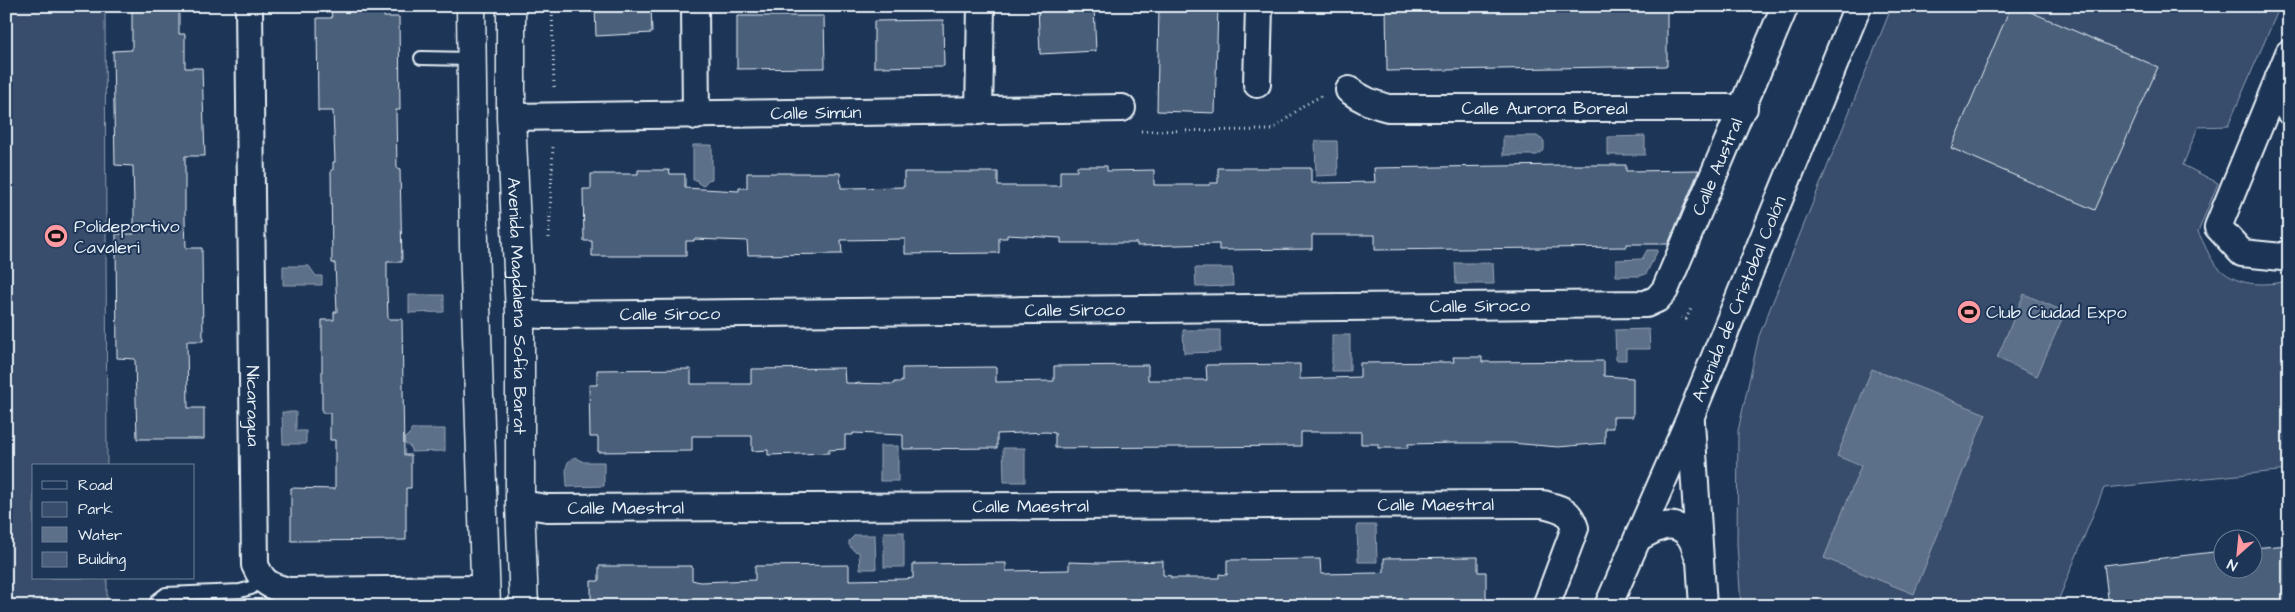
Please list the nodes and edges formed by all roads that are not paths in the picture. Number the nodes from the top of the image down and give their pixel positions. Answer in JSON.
{"nodes":[{"id":1,"x":249,"y":6,"type":"edge"},
{"id":2,"x":471,"y":6,"type":"edge"},
{"id":3,"x":511,"y":6,"type":"edge"},
{"id":4,"x":695,"y":6,"type":"edge"},
{"id":5,"x":982,"y":6,"type":"edge"},
{"id":6,"x":1259,"y":6,"type":"edge"},
{"id":7,"x":1785,"y":6,"type":"edge"},
{"id":8,"x":1858,"y":6,"type":"edge"},
{"id":9,"x":2289,"y":53,"type":"edge"},
{"id":10,"x":421,"y":58,"type":"dead end"},
{"id":11,"x":471,"y":59,"type":"junction"},
{"id":12,"x":2279,"y":77,"type":"junction"},
{"id":13,"x":1257,"y":84,"type":"dead end"},
{"id":14,"x":1350,"y":90,"type":"road end"},
{"id":15,"x":1122,"y":108,"type":"road end"},
{"id":16,"x":1744,"y":108,"type":"junction"},
{"id":17,"x":979,"y":111,"type":"junction"},
{"id":18,"x":2289,"y":111,"type":"edge"},
{"id":19,"x":696,"y":116,"type":"junction"},
{"id":20,"x":511,"y":117,"type":"junction"},
{"id":21,"x":2289,"y":253,"type":"edge"},
{"id":22,"x":1630,"y":304,"type":"joint"},
{"id":23,"x":520,"y":314,"type":"junction"},
{"id":24,"x":1690,"y":418,"type":"junction"},
{"id":25,"x":520,"y":504,"type":"junction"},
{"id":26,"x":1638,"y":538,"type":"junction"},
{"id":27,"x":1700,"y":559,"type":"junction"},
{"id":28,"x":262,"y":579,"type":"junction"},
{"id":29,"x":485,"y":598,"type":"edge"},
{"id":30,"x":154,"y":606,"type":"edge"},
{"id":31,"x":524,"y":606,"type":"edge"},
{"id":32,"x":1546,"y":606,"type":"edge"},
{"id":33,"x":1608,"y":606,"type":"edge"},
{"id":34,"x":1703,"y":606,"type":"edge"}],
"edges":[{"from":1,"to":28,"type":"street","name":"Nicaragua"},
{"from":2,"to":11,"type":"street"},
{"from":3,"to":20,"type":"street","name":"Avenida Magdalena Sofía Barat"},
{"from":4,"to":19,"type":"street"},
{"from":5,"to":17,"type":"street"},
{"from":6,"to":13,"type":"street"},
{"from":7,"to":16,"type":"street","name":"Calle Austral"},
{"from":8,"to":24,"type":"street","name":"Avenida de Cristobal Colón"},
{"from":9,"to":12,"type":"street"},
{"from":10,"to":11,"type":"lane"},
{"from":11,"to":29,"type":"street"},
{"from":12,"to":18,"type":"street"},
{"from":12,"to":21,"type":"street"},
{"from":14,"to":16,"type":"street","name":"Calle Aurora Boreal"},
{"from":15,"to":17,"type":"street","name":"Calle Simún"},
{"from":16,"to":22,"type":"street","name":"Calle Austral"},
{"from":17,"to":19,"type":"street","name":"Calle Simún"},
{"from":19,"to":20,"type":"street","name":"Calle Simún"},
{"from":20,"to":23,"type":"street","name":"Avenida Magdalena Sofía Barat"},
{"from":22,"to":23,"type":"street","name":"Calle Siroco"},
{"from":23,"to":25,"type":"street","name":"Avenida Magdalena Sofía Barat"},
{"from":24,"to":26,"type":"street"},
{"from":24,"to":27,"type":"street","name":"Avenida de Cristobal Colón"},
{"from":25,"to":31,"type":"street","name":"Avenida Magdalena Sofía Barat"},
{"from":25,"to":32,"type":"street","name":"Calle Maestral"},
{"from":26,"to":27,"type":"street"},
{"from":26,"to":33,"type":"street"},
{"from":27,"to":34,"type":"street","name":"Avenida de Cristobal Colón"},
{"from":28,"to":29,"type":"street"},
{"from":28,"to":30,"type":"lane"}]}
